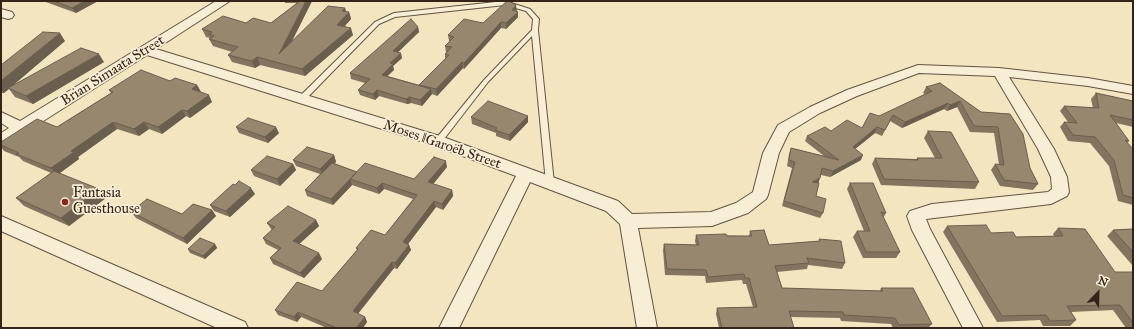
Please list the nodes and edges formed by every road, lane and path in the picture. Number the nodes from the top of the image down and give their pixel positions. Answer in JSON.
{"nodes":[{"id":1,"x":224,"y":1,"type":"edge"},
{"id":2,"x":505,"y":2,"type":"edge"},
{"id":3,"x":535,"y":30,"type":"junction"},
{"id":4,"x":146,"y":50,"type":"junction"},
{"id":5,"x":999,"y":72,"type":"junction"},
{"id":6,"x":1133,"y":90,"type":"edge"},
{"id":7,"x":301,"y":99,"type":"junction"},
{"id":8,"x":1,"y":117,"type":"edge"},
{"id":9,"x":21,"y":128,"type":"junction"},
{"id":10,"x":1,"y":140,"type":"edge"},
{"id":11,"x":438,"y":141,"type":"junction"},
{"id":12,"x":525,"y":175,"type":"junction"},
{"id":13,"x":550,"y":183,"type":"junction"},
{"id":14,"x":628,"y":221,"type":"junction"},
{"id":15,"x":1,"y":223,"type":"edge"},
{"id":16,"x":238,"y":328,"type":"edge"},
{"id":17,"x":449,"y":328,"type":"edge"},
{"id":18,"x":647,"y":328,"type":"edge"},
{"id":19,"x":973,"y":328,"type":"edge"}],
"edges":[{"from":1,"to":4,"type":"street","name":"Brian Simaata Street"},
{"from":2,"to":3,"type":"lane"},
{"from":2,"to":7,"type":"lane"},
{"from":3,"to":11,"type":"lane"},
{"from":3,"to":13,"type":"lane"},
{"from":4,"to":7,"type":"street","name":"Moses ǁGaroëb Street"},
{"from":4,"to":9,"type":"street","name":"Brian Simaata Street"},
{"from":5,"to":6,"type":"street"},
{"from":5,"to":14,"type":"street"},
{"from":5,"to":19,"type":"street"},
{"from":7,"to":11,"type":"street","name":"Moses ǁGaroëb Street"},
{"from":8,"to":9,"type":"street"},
{"from":9,"to":10,"type":"street","name":"Brian Simaata Street"},
{"from":11,"to":12,"type":"street","name":"Moses ǁGaroëb Street"},
{"from":12,"to":13,"type":"street","name":"Moses ǁGaroëb Street"},
{"from":12,"to":17,"type":"street"},
{"from":13,"to":14,"type":"street","name":"Moses ǁGaroëb Street"},
{"from":14,"to":18,"type":"street"},
{"from":15,"to":16,"type":"street"}]}
